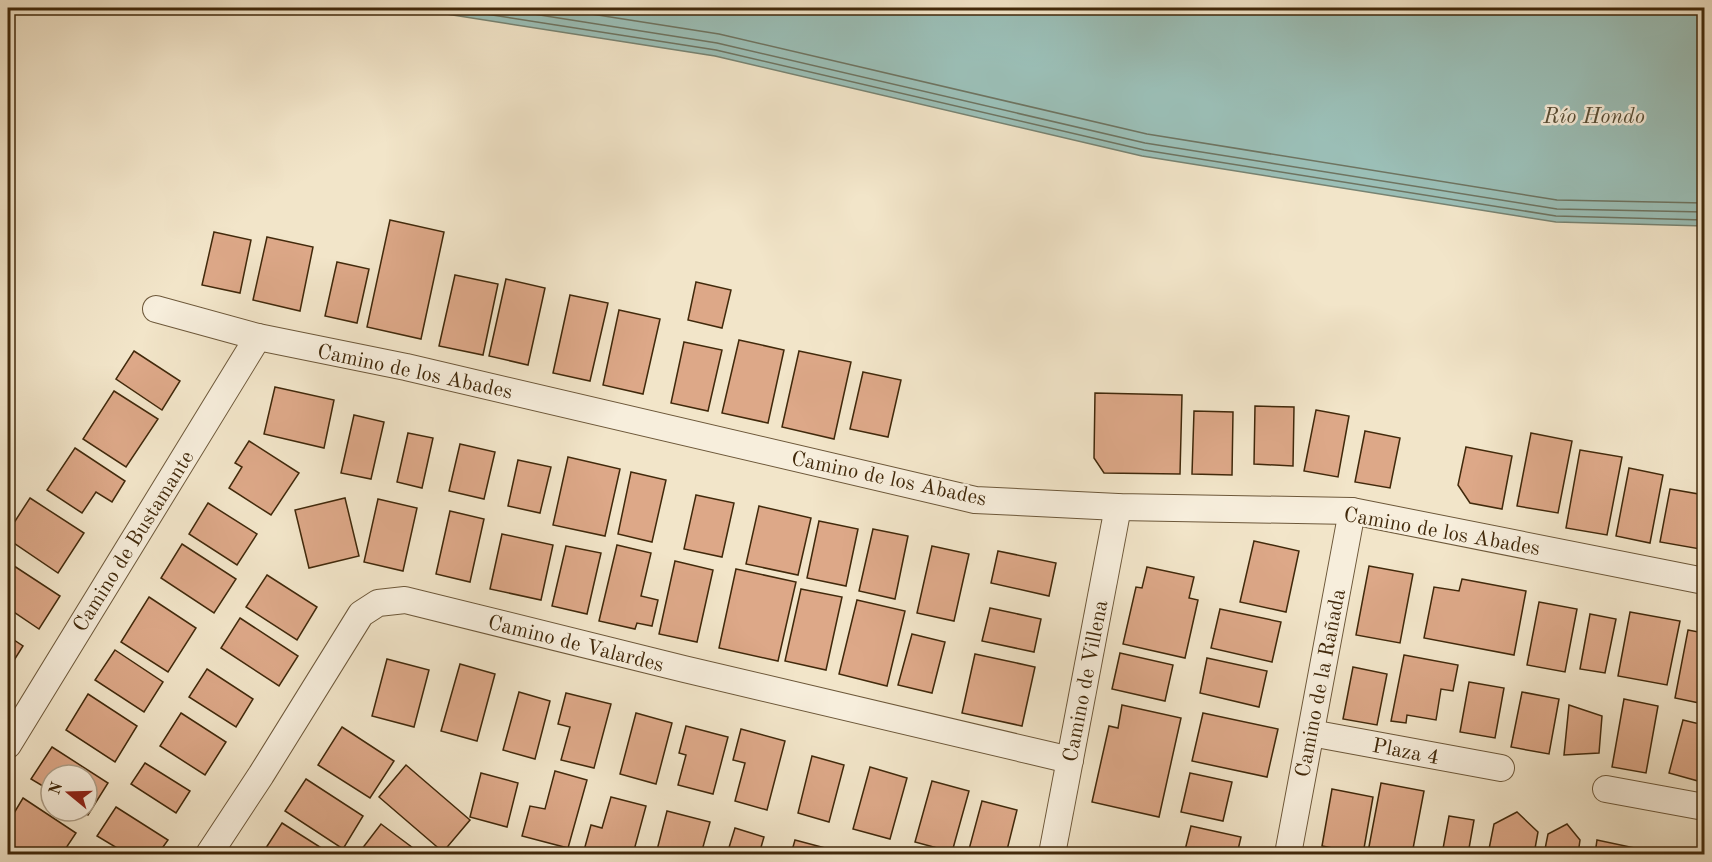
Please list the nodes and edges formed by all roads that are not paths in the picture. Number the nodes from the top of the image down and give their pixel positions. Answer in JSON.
{"nodes":[{"id":1,"x":156,"y":309,"type":"dead end"},
{"id":2,"x":258,"y":337,"type":"junction"},
{"id":3,"x":1118,"y":507,"type":"junction"},
{"id":4,"x":1352,"y":511,"type":"junction"},
{"id":5,"x":1704,"y":581,"type":"edge"},
{"id":6,"x":1311,"y":733,"type":"junction"},
{"id":7,"x":8,"y":745,"type":"edge"},
{"id":8,"x":1070,"y":760,"type":"junction"},
{"id":9,"x":1501,"y":768,"type":"dead end"},
{"id":10,"x":1606,"y":789,"type":"dead end"},
{"id":11,"x":1704,"y":807,"type":"edge"},
{"id":12,"x":209,"y":855,"type":"edge"},
{"id":13,"x":1053,"y":855,"type":"edge"},
{"id":14,"x":1288,"y":855,"type":"edge"}],
"edges":[{"from":1,"to":2,"type":"street","name":"Camino de los Abades"},
{"from":2,"to":3,"type":"street","name":"Camino de los Abades"},
{"from":2,"to":7,"type":"street","name":"Camino de Bustamante"},
{"from":3,"to":4,"type":"street","name":"Camino de los Abades"},
{"from":3,"to":8,"type":"street","name":"Camino de Villena"},
{"from":4,"to":5,"type":"street","name":"Camino de los Abades"},
{"from":4,"to":6,"type":"street","name":"Camino de la Rañada"},
{"from":6,"to":9,"type":"street","name":"Plaza 4"},
{"from":6,"to":14,"type":"street","name":"Camino de la Rañada"},
{"from":8,"to":12,"type":"street","name":"Camino de Valardes"},
{"from":8,"to":13,"type":"street","name":"Camino de Villena"},
{"from":10,"to":11,"type":"street"}]}
